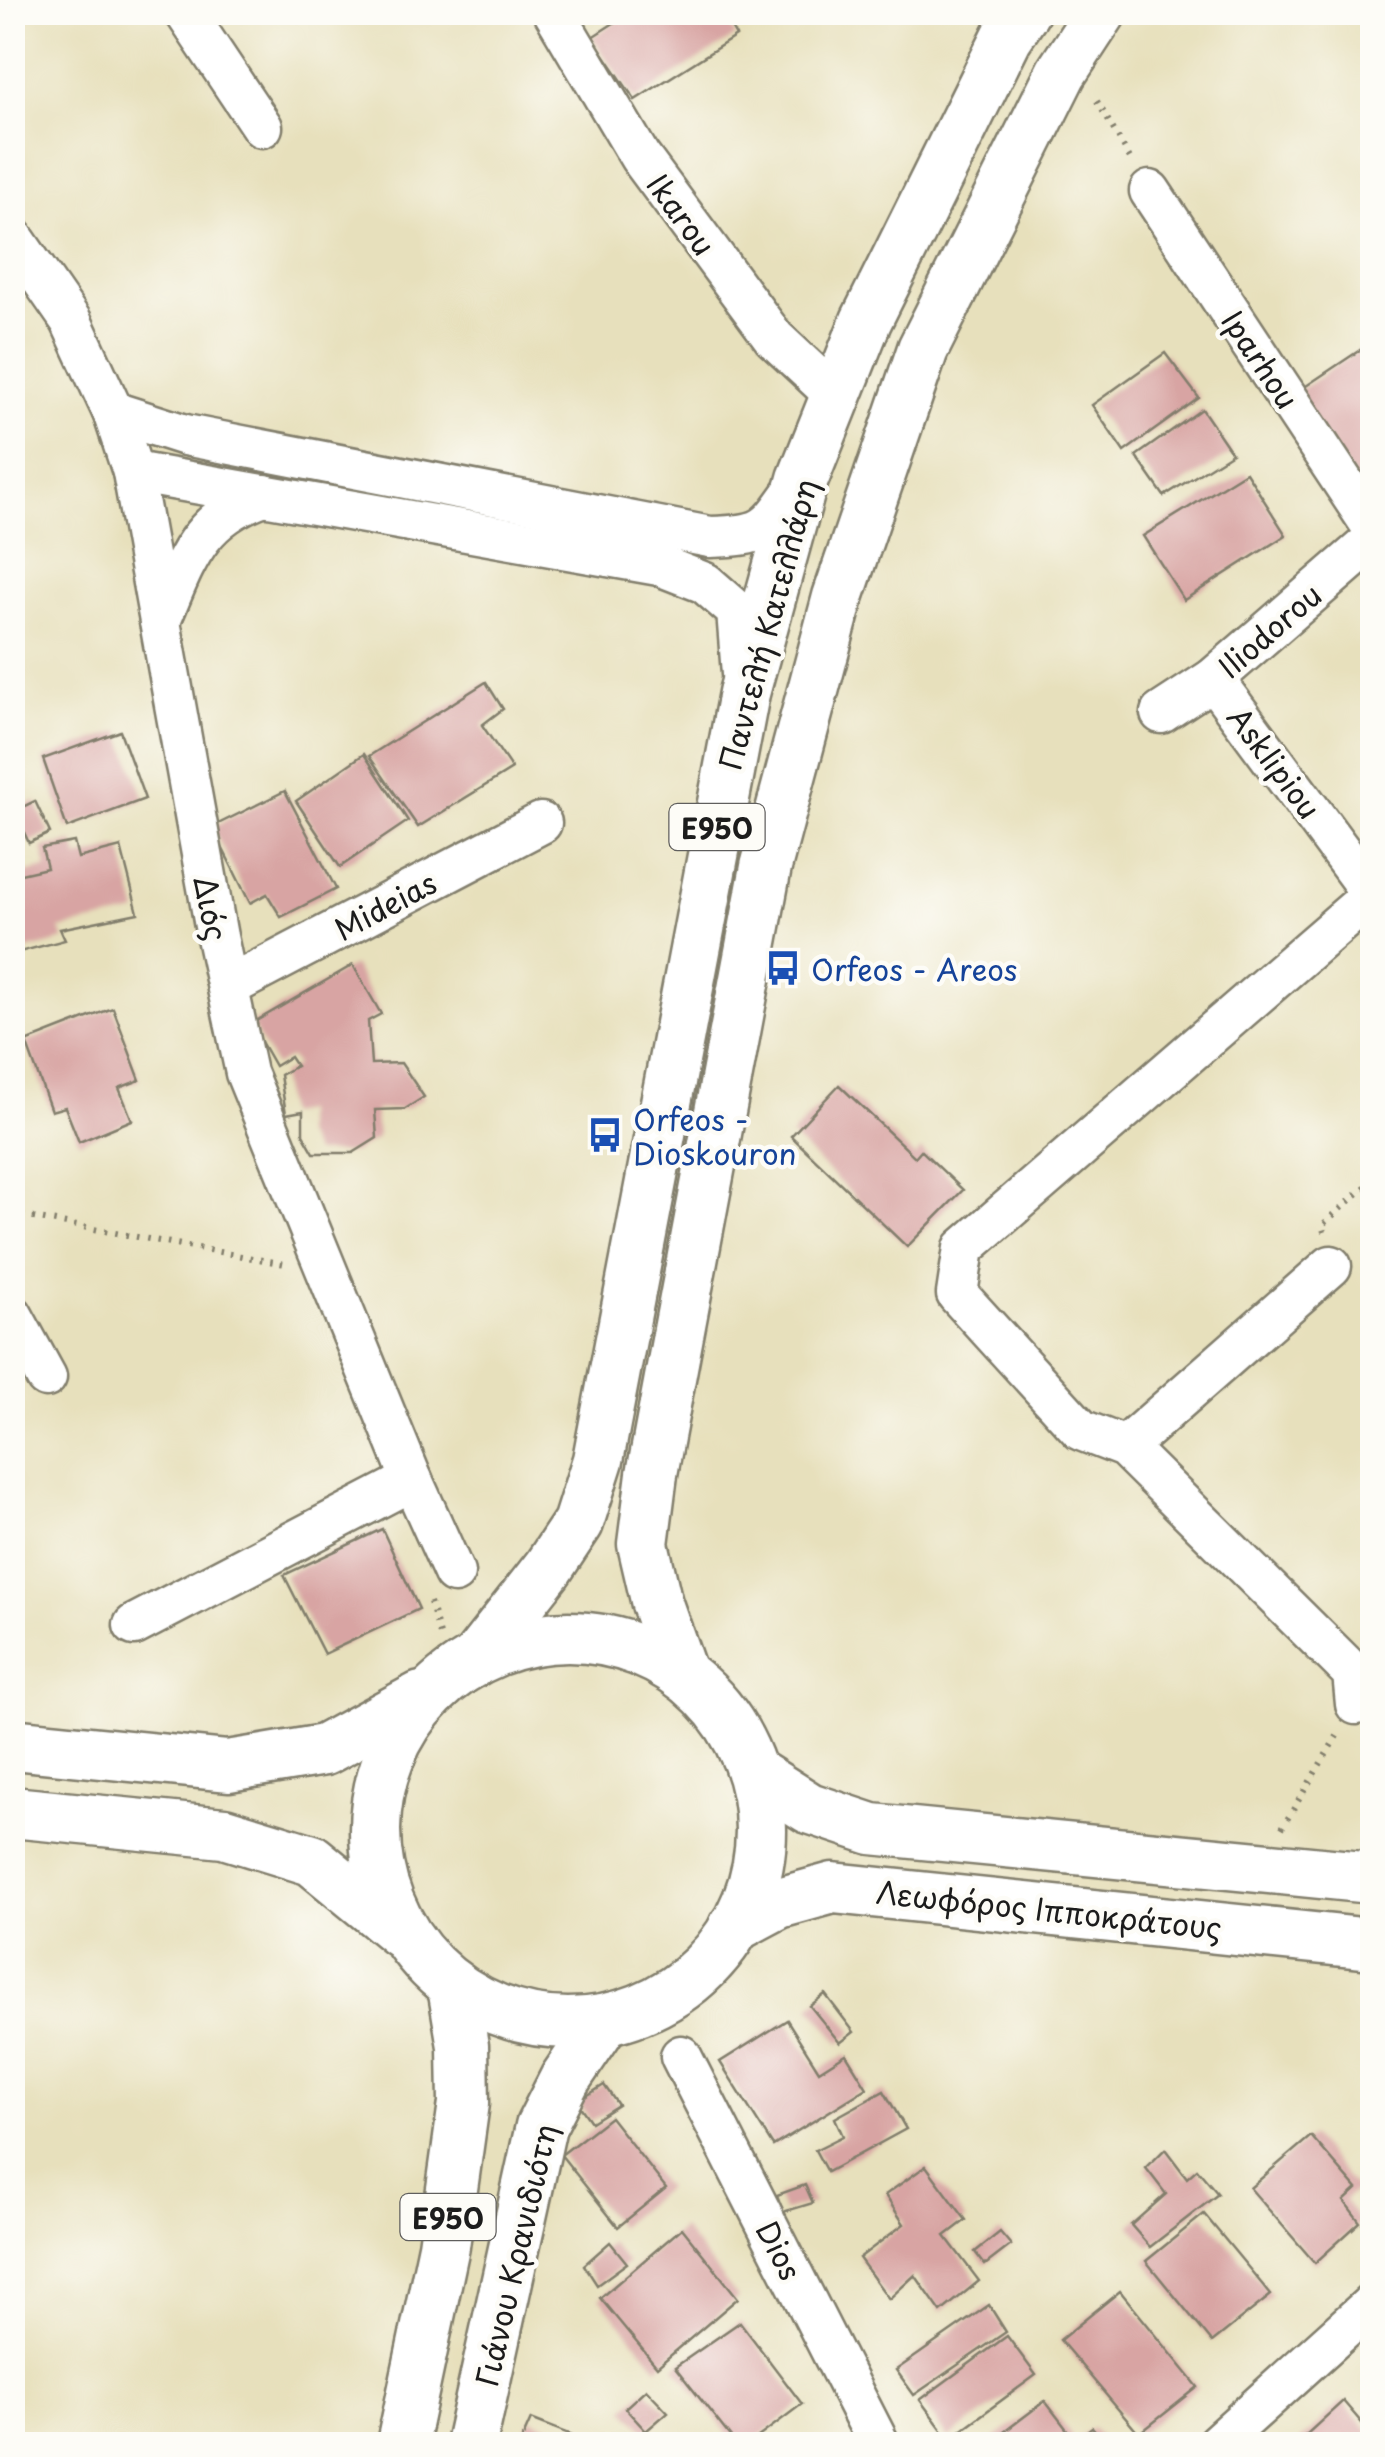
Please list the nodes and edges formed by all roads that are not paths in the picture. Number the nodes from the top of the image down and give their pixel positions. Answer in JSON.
{"nodes":[{"id":1,"x":185,"y":12,"type":"edge"},
{"id":2,"x":554,"y":12,"type":"edge"},
{"id":3,"x":1024,"y":12,"type":"edge"},
{"id":4,"x":1101,"y":12,"type":"edge"},
{"id":5,"x":262,"y":128,"type":"dead end"},
{"id":6,"x":1150,"y":191,"type":"road end"},
{"id":7,"x":12,"y":236,"type":"edge"},
{"id":8,"x":836,"y":396,"type":"junction"},
{"id":9,"x":113,"y":412,"type":"junction"},
{"id":10,"x":133,"y":472,"type":"junction"},
{"id":11,"x":803,"y":479,"type":"junction"},
{"id":12,"x":264,"y":495,"type":"junction"},
{"id":13,"x":1372,"y":526,"type":"edge"},
{"id":14,"x":1372,"y":541,"type":"edge"},
{"id":15,"x":160,"y":621,"type":"junction"},
{"id":16,"x":1213,"y":679,"type":"junction"},
{"id":17,"x":744,"y":693,"type":"junction"},
{"id":18,"x":1161,"y":713,"type":"dead end"},
{"id":19,"x":542,"y":823,"type":"dead end"},
{"id":20,"x":1372,"y":894,"type":"edge"},
{"id":21,"x":228,"y":988,"type":"junction"},
{"id":22,"x":1331,"y":1266,"type":"road end"},
{"id":23,"x":12,"y":1315,"type":"edge"},
{"id":24,"x":46,"y":1376,"type":"dead end"},
{"id":25,"x":1125,"y":1447,"type":"junction"},
{"id":26,"x":412,"y":1480,"type":"junction"},
{"id":27,"x":454,"y":1573,"type":"road end"},
{"id":28,"x":134,"y":1625,"type":"dead end"},
{"id":29,"x":681,"y":1672,"type":"junction"},
{"id":30,"x":454,"y":1673,"type":"junction"},
{"id":31,"x":1356,"y":1704,"type":"road end"},
{"id":32,"x":12,"y":1744,"type":"edge"},
{"id":33,"x":754,"y":1773,"type":"junction"},
{"id":34,"x":12,"y":1812,"type":"edge"},
{"id":35,"x":1372,"y":1878,"type":"edge"},
{"id":36,"x":734,"y":1927,"type":"junction"},
{"id":37,"x":404,"y":1935,"type":"junction"},
{"id":38,"x":1372,"y":1944,"type":"edge"},
{"id":39,"x":453,"y":1987,"type":"junction"},
{"id":40,"x":605,"y":2020,"type":"junction"},
{"id":41,"x":681,"y":2056,"type":"dead end"},
{"id":42,"x":1372,"y":2304,"type":"edge"},
{"id":43,"x":1224,"y":2443,"type":"edge"},
{"id":44,"x":402,"y":2444,"type":"edge"},
{"id":45,"x":471,"y":2444,"type":"edge"},
{"id":46,"x":879,"y":2444,"type":"edge"}],
"edges":[{"from":1,"to":5,"type":"street"},
{"from":2,"to":8,"type":"street","name":"Ikarou"},
{"from":3,"to":8,"type":"main road","name":"Παντελή Κατελλάρη","number":"E950"},
{"from":4,"to":29,"type":"main road","name":"Παντελή Κατελλάρη","number":"E950"},
{"from":6,"to":13,"type":"street","name":"Iparhou"},
{"from":7,"to":9,"type":"street","name":"Διός"},
{"from":8,"to":11,"type":"main road","name":"Παντελή Κατελλάρη","number":"E950"},
{"from":9,"to":10,"type":"street","name":"Διός"},
{"from":9,"to":11,"type":"street"},
{"from":10,"to":12,"type":"street"},
{"from":10,"to":15,"type":"street","name":"Διός"},
{"from":11,"to":17,"type":"main road","name":"Παντελή Κατελλάρη","number":"E950"},
{"from":12,"to":15,"type":"street"},
{"from":12,"to":17,"type":"street"},
{"from":14,"to":16,"type":"street","name":"Iliodorou"},
{"from":15,"to":21,"type":"street","name":"Διός"},
{"from":16,"to":18,"type":"street","name":"Iliodorou"},
{"from":16,"to":20,"type":"street","name":"Asklipiou"},
{"from":17,"to":30,"type":"main road","name":"Παντελή Κατελλάρη","number":"E950"},
{"from":19,"to":21,"type":"street","name":"Mideias"},
{"from":20,"to":25,"type":"street"},
{"from":21,"to":26,"type":"street","name":"Διός"},
{"from":22,"to":25,"type":"street"},
{"from":23,"to":24,"type":"street"},
{"from":25,"to":31,"type":"street"},
{"from":26,"to":27,"type":"street","name":"Διός"},
{"from":26,"to":28,"type":"street"},
{"from":29,"to":30,"type":"main road"},
{"from":29,"to":33,"type":"main road"},
{"from":30,"to":32,"type":"main road"},
{"from":30,"to":37,"type":"main road","name":"Παντελή Κατελλάρη"},
{"from":33,"to":35,"type":"main road","name":"Λεωφόρος Ιπποκράτους"},
{"from":33,"to":36,"type":"main road"},
{"from":34,"to":37,"type":"main road"},
{"from":36,"to":38,"type":"main road","name":"Λεωφόρος Ιπποκράτους"},
{"from":36,"to":40,"type":"main road"},
{"from":37,"to":39,"type":"main road"},
{"from":39,"to":40,"type":"main road"},
{"from":39,"to":44,"type":"main road","number":"E950"},
{"from":40,"to":45,"type":"main road","name":"Γιάνου Κρανιδιότη","number":"E950"},
{"from":41,"to":46,"type":"street","name":"Dios"},
{"from":42,"to":43,"type":"street"}]}
